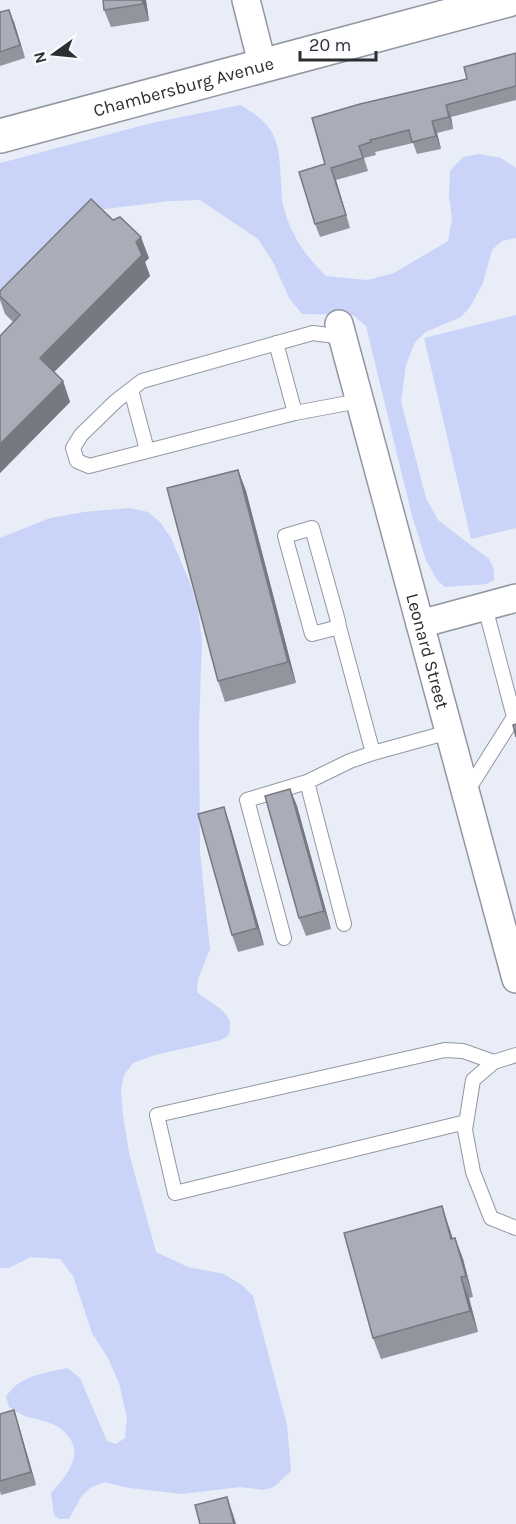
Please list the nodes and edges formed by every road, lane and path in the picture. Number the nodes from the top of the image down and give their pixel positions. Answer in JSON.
{"nodes":[{"id":1,"x":246,"y":0,"type":"edge"},
{"id":2,"x":508,"y":0,"type":"edge"},
{"id":3,"x":263,"y":67,"type":"junction"},
{"id":4,"x":0,"y":136,"type":"edge"},
{"id":5,"x":340,"y":331,"type":"joint"},
{"id":6,"x":276,"y":343,"type":"junction"},
{"id":7,"x":131,"y":390,"type":"junction"},
{"id":8,"x":359,"y":401,"type":"junction"},
{"id":9,"x":295,"y":413,"type":"junction"},
{"id":10,"x":147,"y":450,"type":"junction"},
{"id":11,"x":516,"y":598,"type":"edge"},
{"id":12,"x":485,"y":607,"type":"junction"},
{"id":13,"x":420,"y":624,"type":"junction"},
{"id":14,"x":339,"y":627,"type":"junction"},
{"id":15,"x":449,"y":732,"type":"junction"},
{"id":16,"x":373,"y":753,"type":"junction"},
{"id":17,"x":307,"y":782,"type":"junction"},
{"id":18,"x":466,"y":793,"type":"junction"},
{"id":19,"x":344,"y":924,"type":"dead end"},
{"id":20,"x":284,"y":938,"type":"dead end"},
{"id":21,"x":516,"y":979,"type":"edge"},
{"id":22,"x":516,"y":1055,"type":"edge"},
{"id":23,"x":494,"y":1062,"type":"junction"},
{"id":24,"x":466,"y":1122,"type":"junction"},
{"id":25,"x":516,"y":1228,"type":"edge"}],
"edges":[{"from":1,"to":3,"type":"street"},
{"from":2,"to":3,"type":"street","name":"Chambersburg Avenue"},
{"from":3,"to":4,"type":"street","name":"Chambersburg Avenue"},
{"from":5,"to":6,"type":"lane"},
{"from":5,"to":8,"type":"street","name":"Leonard Street"},
{"from":6,"to":7,"type":"lane"},
{"from":6,"to":9,"type":"lane"},
{"from":7,"to":10,"type":"lane"},
{"from":7,"to":10,"type":"lane"},
{"from":8,"to":9,"type":"lane"},
{"from":8,"to":13,"type":"street","name":"Leonard Street"},
{"from":9,"to":10,"type":"lane"},
{"from":11,"to":12,"type":"street"},
{"from":12,"to":13,"type":"street"},
{"from":12,"to":18,"type":"lane"},
{"from":13,"to":15,"type":"street","name":"Leonard Street"},
{"from":14,"to":14,"type":"lane"},
{"from":14,"to":16,"type":"lane"},
{"from":15,"to":16,"type":"lane"},
{"from":15,"to":18,"type":"street","name":"Leonard Street"},
{"from":16,"to":17,"type":"lane"},
{"from":17,"to":19,"type":"lane"},
{"from":17,"to":20,"type":"lane"},
{"from":18,"to":21,"type":"street","name":"Leonard Street"},
{"from":22,"to":23,"type":"lane"},
{"from":23,"to":24,"type":"lane"},
{"from":23,"to":24,"type":"lane"},
{"from":24,"to":25,"type":"lane"}]}
